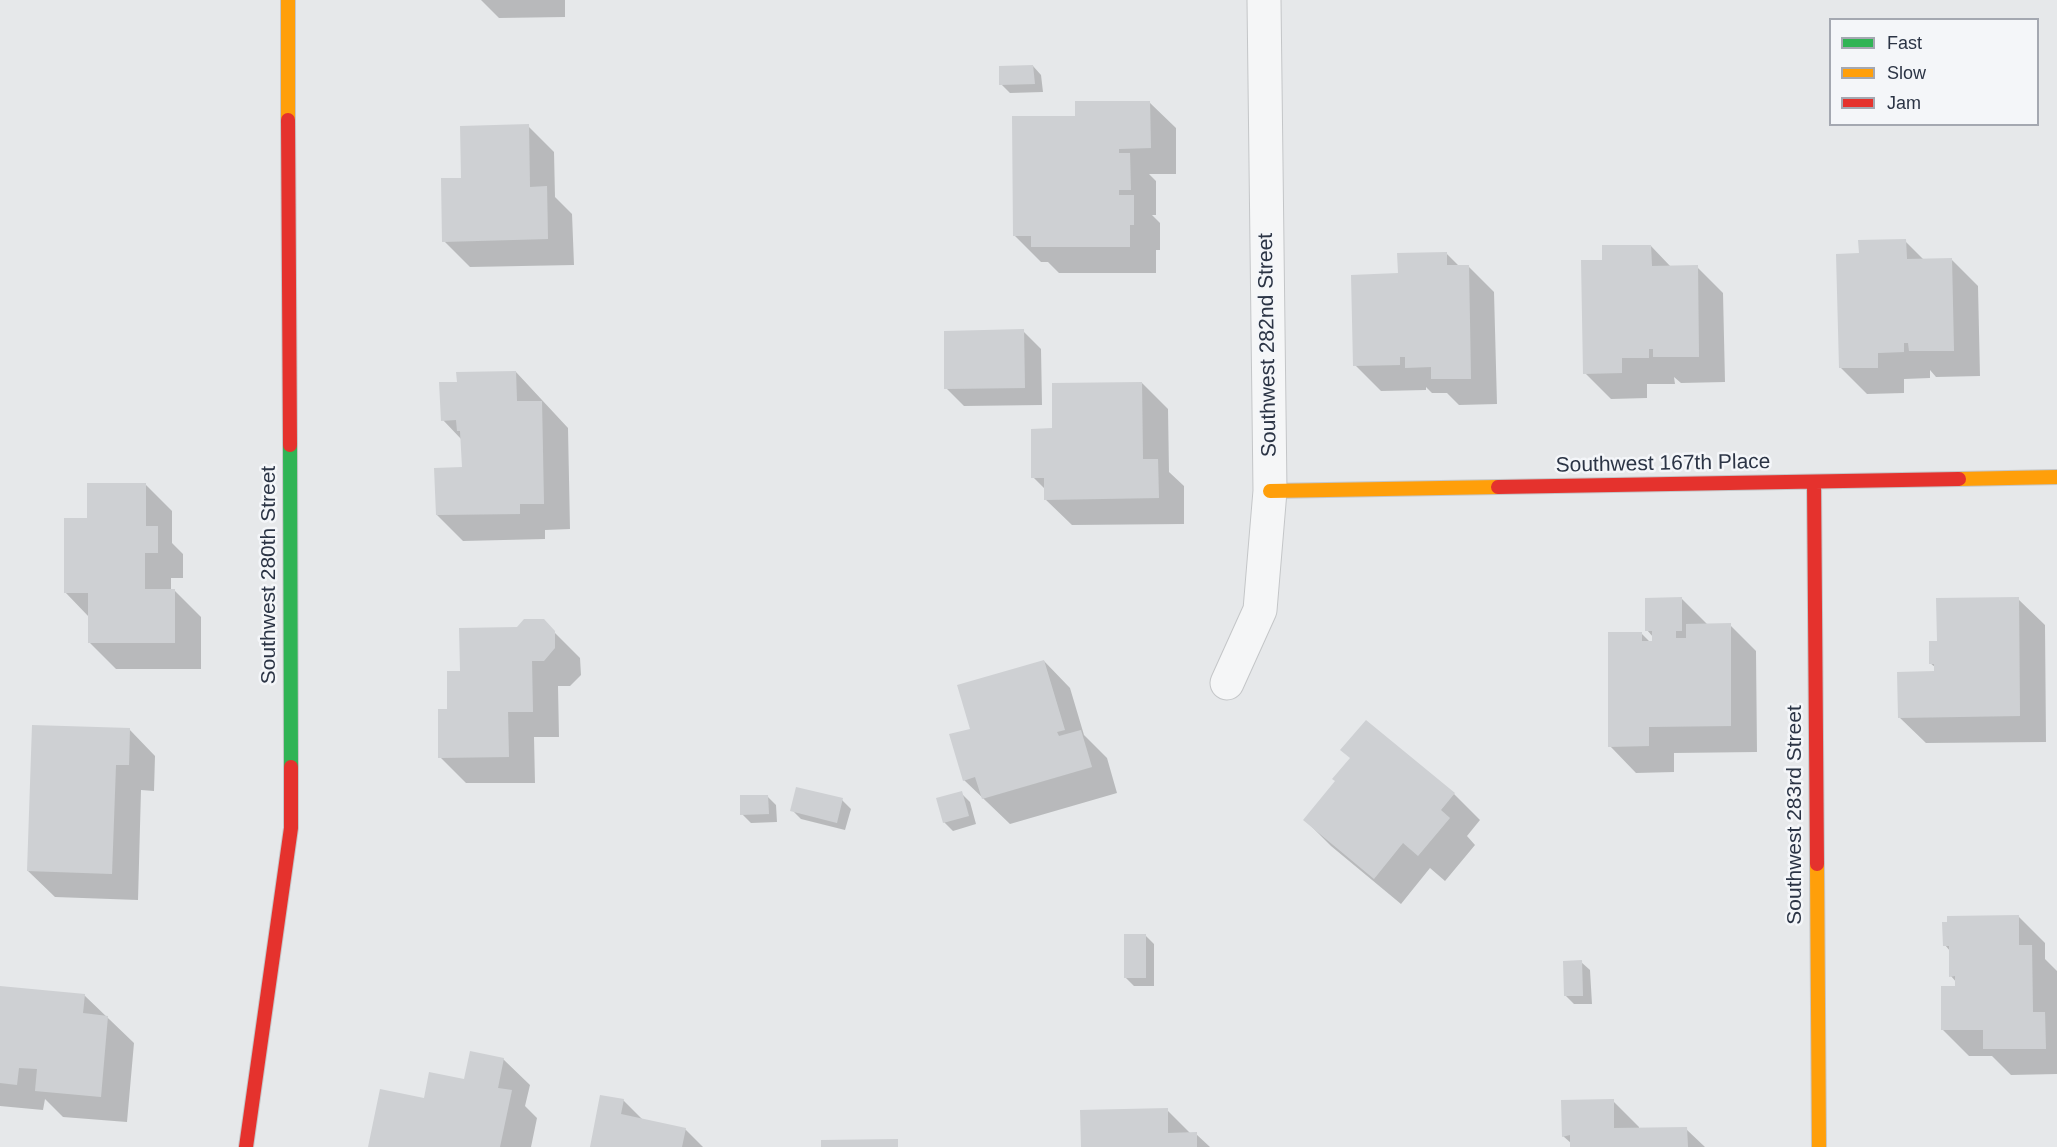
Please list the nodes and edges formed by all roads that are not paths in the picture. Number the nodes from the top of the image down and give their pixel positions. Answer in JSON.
{"nodes":[{"id":1,"x":288,"y":0,"type":"edge"},
{"id":2,"x":1264,"y":0,"type":"edge"},
{"id":3,"x":2057,"y":477,"type":"edge"},
{"id":4,"x":1814,"y":482,"type":"junction"},
{"id":5,"x":1270,"y":491,"type":"junction"},
{"id":6,"x":1227,"y":683,"type":"dead end"},
{"id":7,"x":246,"y":1147,"type":"edge"},
{"id":8,"x":1819,"y":1147,"type":"edge"}],
"edges":[{"from":1,"to":7,"type":"street","name":"Southwest 280th Street"},
{"from":2,"to":5,"type":"street","name":"Southwest 282nd Street"},
{"from":3,"to":4,"type":"street","name":"Southwest 167th Place"},
{"from":4,"to":5,"type":"street","name":"Southwest 167th Place"},
{"from":4,"to":8,"type":"street","name":"Southwest 283rd Street"},
{"from":5,"to":6,"type":"street","name":"Southwest 282nd Street"}]}
